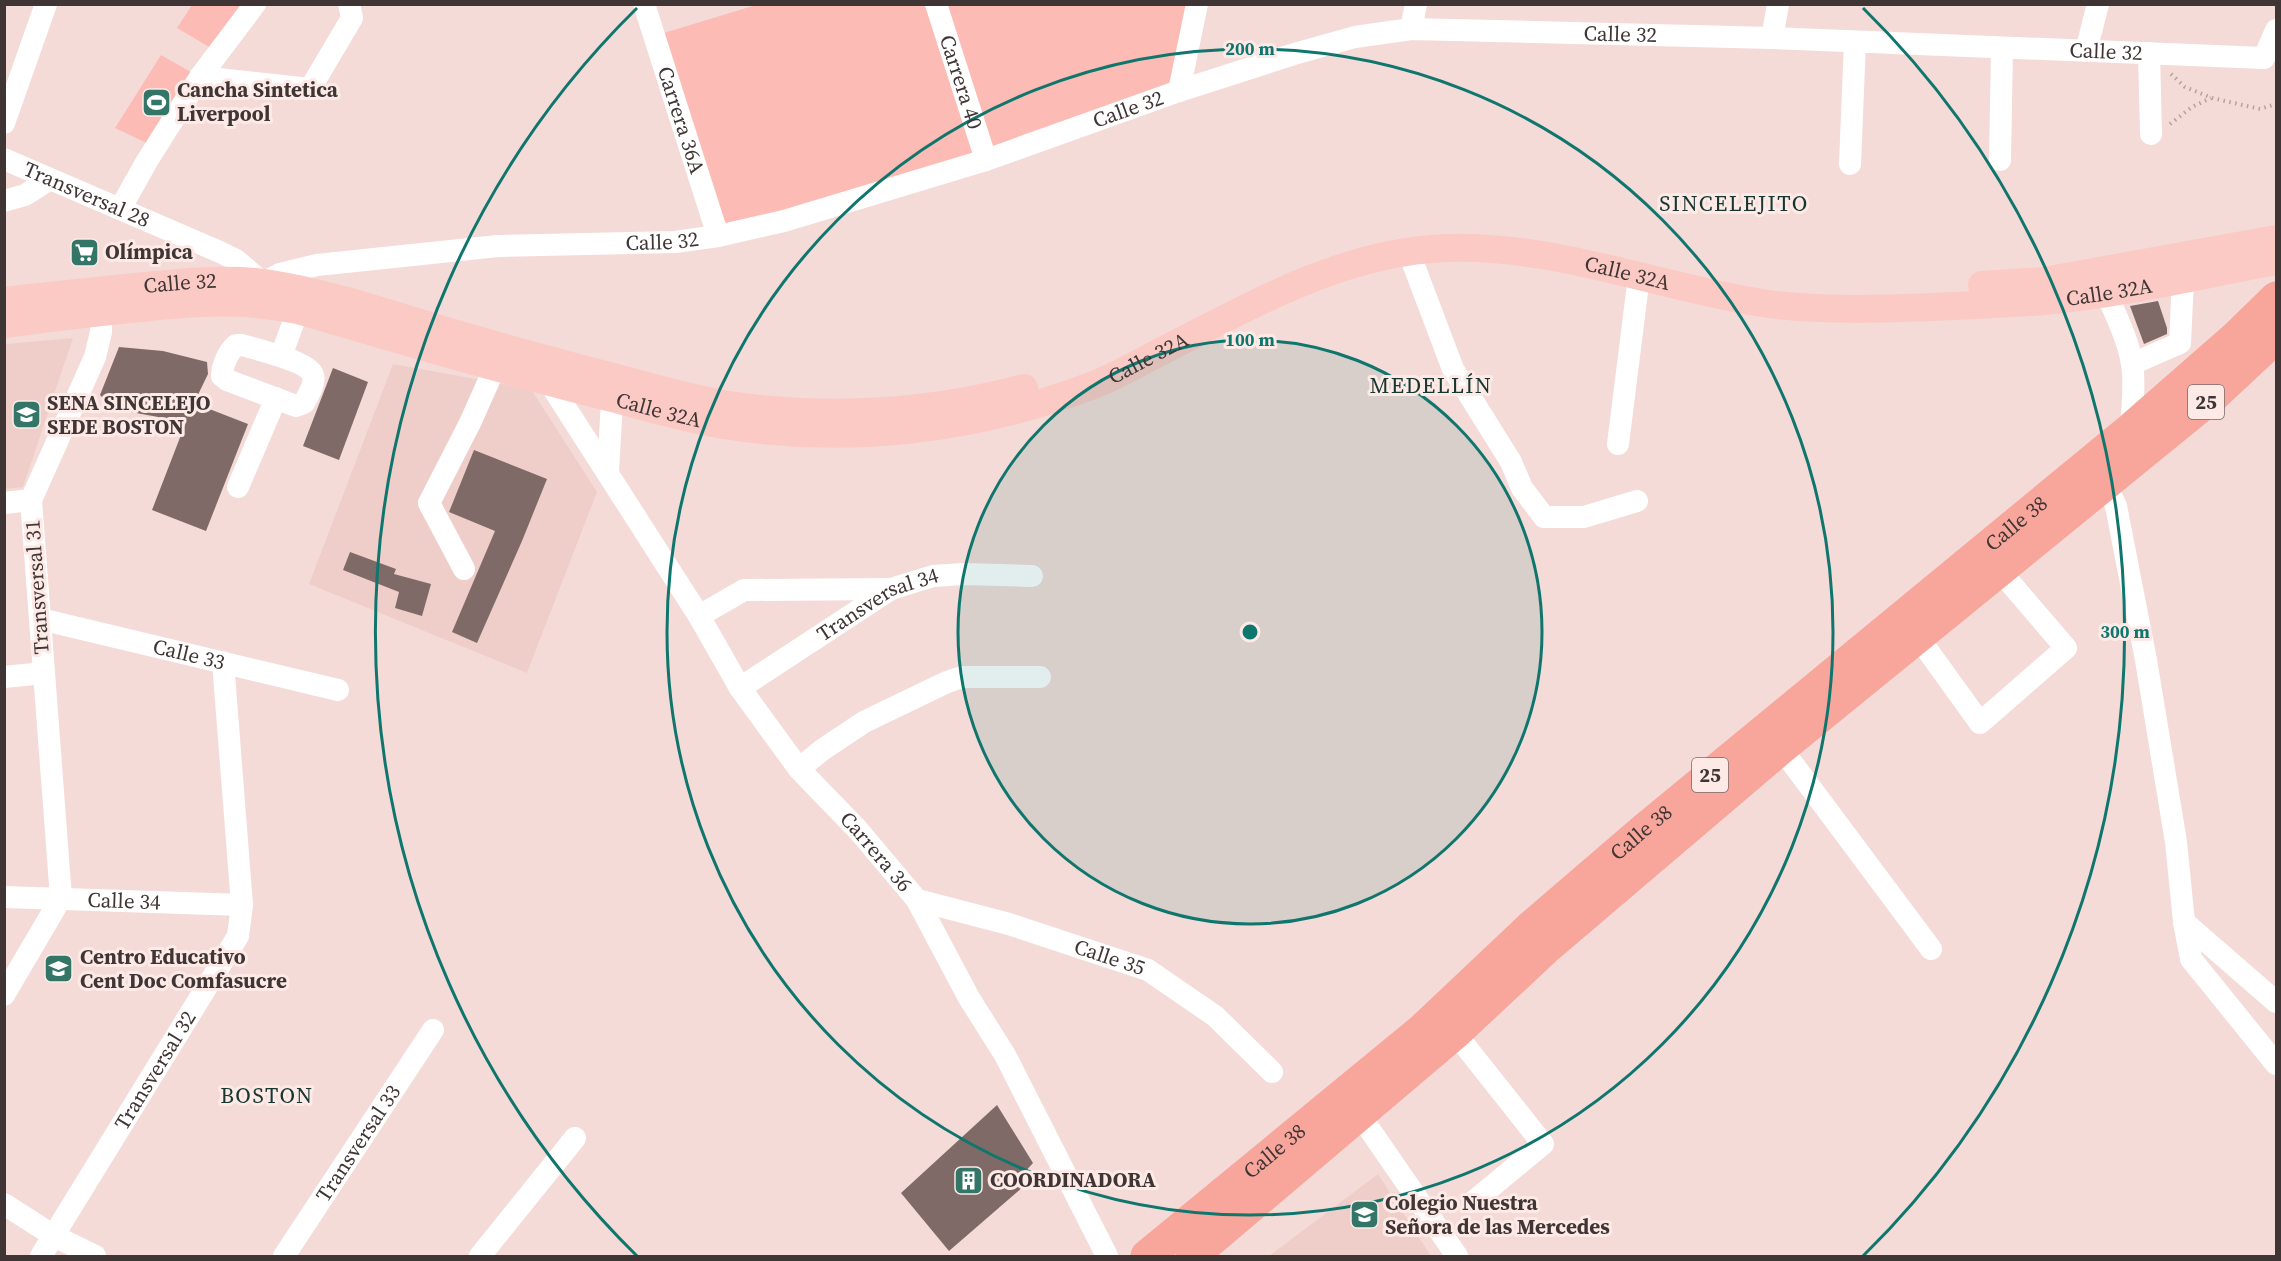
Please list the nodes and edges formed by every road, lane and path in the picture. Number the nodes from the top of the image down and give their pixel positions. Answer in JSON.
{"nodes":[{"id":1,"x":46,"y":4,"type":"edge"},
{"id":2,"x":255,"y":4,"type":"edge"},
{"id":3,"x":349,"y":4,"type":"edge"},
{"id":4,"x":644,"y":4,"type":"edge"},
{"id":5,"x":936,"y":4,"type":"edge"},
{"id":6,"x":1197,"y":4,"type":"edge"},
{"id":7,"x":1416,"y":4,"type":"edge"},
{"id":8,"x":1778,"y":4,"type":"edge"},
{"id":9,"x":2098,"y":4,"type":"edge"},
{"id":10,"x":1411,"y":29,"type":"junction"},
{"id":11,"x":2277,"y":30,"type":"edge"},
{"id":12,"x":1772,"y":38,"type":"junction"},
{"id":13,"x":1855,"y":42,"type":"junction"},
{"id":14,"x":2002,"y":48,"type":"junction"},
{"id":15,"x":2086,"y":51,"type":"junction"},
{"id":16,"x":2149,"y":53,"type":"junction"},
{"id":17,"x":200,"y":77,"type":"junction"},
{"id":18,"x":1179,"y":91,"type":"junction"},
{"id":19,"x":2212,"y":98,"type":"junction"},
{"id":20,"x":2277,"y":104,"type":"edge"},
{"id":21,"x":4,"y":123,"type":"edge"},
{"id":22,"x":2151,"y":134,"type":"joint"},
{"id":23,"x":4,"y":159,"type":"edge"},
{"id":24,"x":986,"y":159,"type":"junction"},
{"id":25,"x":2000,"y":160,"type":"dead end"},
{"id":26,"x":1850,"y":164,"type":"dead end"},
{"id":27,"x":50,"y":179,"type":"junction"},
{"id":28,"x":4,"y":201,"type":"edge"},
{"id":29,"x":120,"y":209,"type":"junction"},
{"id":30,"x":718,"y":236,"type":"junction"},
{"id":31,"x":2277,"y":239,"type":"edge"},
{"id":32,"x":1408,"y":250,"type":"junction"},
{"id":33,"x":2277,"y":261,"type":"edge"},
{"id":34,"x":1639,"y":276,"type":"junction"},
{"id":35,"x":2183,"y":279,"type":"junction"},
{"id":36,"x":263,"y":283,"type":"junction"},
{"id":37,"x":2106,"y":292,"type":"junction"},
{"id":38,"x":2277,"y":298,"type":"edge"},
{"id":39,"x":4,"y":301,"type":"edge"},
{"id":40,"x":101,"y":301,"type":"junction"},
{"id":41,"x":162,"y":306,"type":"junction"},
{"id":42,"x":298,"y":310,"type":"junction"},
{"id":43,"x":4,"y":324,"type":"edge"},
{"id":44,"x":353,"y":326,"type":"junction"},
{"id":45,"x":2180,"y":343,"type":"junction"},
{"id":46,"x":2223,"y":349,"type":"junction"},
{"id":47,"x":2272,"y":350,"type":"edge"},
{"id":48,"x":281,"y":356,"type":"junction"},
{"id":49,"x":2132,"y":364,"type":"junction"},
{"id":50,"x":495,"y":367,"type":"junction"},
{"id":51,"x":549,"y":382,"type":"junction"},
{"id":52,"x":276,"y":398,"type":"junction"},
{"id":53,"x":612,"y":399,"type":"junction"},
{"id":54,"x":2131,"y":429,"type":"junction"},
{"id":55,"x":580,"y":430,"type":"junction"},
{"id":56,"x":1618,"y":444,"type":"dead end"},
{"id":57,"x":2131,"y":462,"type":"junction"},
{"id":58,"x":608,"y":472,"type":"junction"},
{"id":59,"x":2106,"y":484,"type":"junction"},
{"id":60,"x":238,"y":488,"type":"dead end"},
{"id":61,"x":31,"y":501,"type":"junction"},
{"id":62,"x":1637,"y":501,"type":"dead end"},
{"id":63,"x":4,"y":503,"type":"edge"},
{"id":64,"x":464,"y":569,"type":"dead end"},
{"id":65,"x":2000,"y":570,"type":"junction"},
{"id":66,"x":1032,"y":576,"type":"dead end"},
{"id":67,"x":891,"y":589,"type":"junction"},
{"id":68,"x":699,"y":616,"type":"junction"},
{"id":69,"x":40,"y":619,"type":"junction"},
{"id":70,"x":1918,"y":637,"type":"junction"},
{"id":71,"x":223,"y":662,"type":"junction"},
{"id":72,"x":44,"y":673,"type":"junction"},
{"id":73,"x":4,"y":677,"type":"edge"},
{"id":74,"x":1040,"y":677,"type":"dead end"},
{"id":75,"x":740,"y":688,"type":"junction"},
{"id":76,"x":338,"y":690,"type":"dead end"},
{"id":77,"x":1781,"y":748,"type":"junction"},
{"id":78,"x":799,"y":769,"type":"junction"},
{"id":79,"x":4,"y":897,"type":"edge"},
{"id":80,"x":61,"y":898,"type":"junction"},
{"id":81,"x":918,"y":900,"type":"junction"},
{"id":82,"x":242,"y":905,"type":"junction"},
{"id":83,"x":2184,"y":922,"type":"junction"},
{"id":84,"x":1930,"y":949,"type":"dead end"},
{"id":85,"x":4,"y":995,"type":"edge"},
{"id":86,"x":2277,"y":1002,"type":"edge"},
{"id":87,"x":433,"y":1030,"type":"dead end"},
{"id":88,"x":1455,"y":1033,"type":"junction"},
{"id":89,"x":2277,"y":1064,"type":"edge"},
{"id":90,"x":1272,"y":1072,"type":"dead end"},
{"id":91,"x":1359,"y":1114,"type":"junction"},
{"id":92,"x":575,"y":1138,"type":"dead end"},
{"id":93,"x":1473,"y":1202,"type":"dead end"},
{"id":94,"x":4,"y":1204,"type":"edge"},
{"id":95,"x":54,"y":1236,"type":"junction"},
{"id":96,"x":1170,"y":1253,"type":"edge"},
{"id":97,"x":41,"y":1257,"type":"edge"},
{"id":98,"x":95,"y":1257,"type":"edge"},
{"id":99,"x":284,"y":1257,"type":"edge"},
{"id":100,"x":480,"y":1257,"type":"edge"},
{"id":101,"x":1107,"y":1257,"type":"edge"},
{"id":102,"x":1457,"y":1257,"type":"edge"}],
"edges":[{"from":1,"to":21,"type":"street"},
{"from":2,"to":17,"type":"street"},
{"from":3,"to":17,"type":"street"},
{"from":4,"to":30,"type":"street","name":"Carrera 36A"},
{"from":5,"to":24,"type":"street","name":"Carrera 40"},
{"from":6,"to":18,"type":"street"},
{"from":7,"to":10,"type":"street"},
{"from":8,"to":12,"type":"street"},
{"from":9,"to":15,"type":"street"},
{"from":10,"to":12,"type":"street","name":"Calle 32"},
{"from":10,"to":18,"type":"street","name":"Calle 32"},
{"from":11,"to":16,"type":"street","name":"Calle 32"},
{"from":12,"to":13,"type":"street","name":"Calle 32"},
{"from":13,"to":14,"type":"street","name":"Calle 32"},
{"from":13,"to":26,"type":"street"},
{"from":14,"to":15,"type":"street","name":"Calle 32"},
{"from":14,"to":25,"type":"street"},
{"from":15,"to":16,"type":"street","name":"Calle 32"},
{"from":16,"to":19,"type":"path"},
{"from":16,"to":22,"type":"street"},
{"from":17,"to":29,"type":"street"},
{"from":18,"to":24,"type":"street","name":"Calle 32"},
{"from":19,"to":20,"type":"path"},
{"from":19,"to":22,"type":"path"},
{"from":23,"to":27,"type":"street","name":"Transversal 28"},
{"from":24,"to":30,"type":"street","name":"Calle 32"},
{"from":27,"to":28,"type":"street"},
{"from":27,"to":29,"type":"street","name":"Transversal 28"},
{"from":29,"to":36,"type":"street","name":"Transversal 28"},
{"from":30,"to":36,"type":"street","name":"Calle 32"},
{"from":31,"to":53,"type":"main road","name":"Calle 32A"},
{"from":32,"to":34,"type":"main road","name":"Calle 32A"},
{"from":32,"to":53,"type":"main road","name":"Calle 32A"},
{"from":32,"to":62,"type":"street"},
{"from":33,"to":35,"type":"main road","name":"Calle 32A"},
{"from":34,"to":37,"type":"main road","name":"Calle 32A"},
{"from":34,"to":56,"type":"street"},
{"from":35,"to":37,"type":"main road","name":"Calle 32A"},
{"from":35,"to":45,"type":"street"},
{"from":36,"to":40,"type":"main road","name":"Calle 32"},
{"from":36,"to":41,"type":"main road"},
{"from":36,"to":44,"type":"main road"},
{"from":36,"to":53,"type":"main road","name":"Calle 32A"},
{"from":37,"to":49,"type":"street"},
{"from":38,"to":46,"type":"highway","name":"Calle 38","number":"25"},
{"from":39,"to":40,"type":"main road","name":"Calle 32"},
{"from":40,"to":41,"type":"main road","name":"Calle 32"},
{"from":40,"to":43,"type":"main road","name":"Calle 32"},
{"from":40,"to":61,"type":"street","name":"Transversal 31"},
{"from":41,"to":42,"type":"main road","name":"Calle 32A"},
{"from":42,"to":44,"type":"main road","name":"Calle 32A"},
{"from":42,"to":48,"type":"street"},
{"from":44,"to":50,"type":"main road","name":"Calle 32A"},
{"from":45,"to":46,"type":"street"},
{"from":45,"to":49,"type":"street"},
{"from":46,"to":54,"type":"highway","name":"Calle 38","number":"25"},
{"from":47,"to":57,"type":"highway","name":"Calle 38","number":"25"},
{"from":48,"to":52,"type":"street"},
{"from":48,"to":52,"type":"street"},
{"from":49,"to":54,"type":"street"},
{"from":50,"to":51,"type":"main road","name":"Calle 32A"},
{"from":50,"to":64,"type":"street"},
{"from":51,"to":53,"type":"main road","name":"Calle 32A"},
{"from":51,"to":55,"type":"street","name":"Carrera 36"},
{"from":52,"to":60,"type":"street"},
{"from":53,"to":55,"type":"street"},
{"from":53,"to":58,"type":"street"},
{"from":54,"to":57,"type":"street"},
{"from":54,"to":96,"type":"highway","name":"Calle 38","number":"25"},
{"from":55,"to":58,"type":"street","name":"Carrera 36"},
{"from":57,"to":59,"type":"highway","name":"Calle 38","number":"25"},
{"from":58,"to":68,"type":"street","name":"Carrera 36"},
{"from":59,"to":65,"type":"highway","name":"Calle 38","number":"25"},
{"from":59,"to":83,"type":"street"},
{"from":61,"to":63,"type":"street"},
{"from":61,"to":69,"type":"street","name":"Transversal 31"},
{"from":65,"to":70,"type":"highway","name":"Calle 38","number":"25"},
{"from":65,"to":70,"type":"street"},
{"from":66,"to":67,"type":"street","name":"Transversal 34"},
{"from":67,"to":68,"type":"street"},
{"from":67,"to":75,"type":"street","name":"Transversal 34"},
{"from":68,"to":75,"type":"street","name":"Carrera 36"},
{"from":69,"to":71,"type":"street","name":"Calle 33"},
{"from":69,"to":72,"type":"street","name":"Transversal 31"},
{"from":70,"to":77,"type":"highway","name":"Calle 38","number":"25"},
{"from":71,"to":76,"type":"street","name":"Calle 33"},
{"from":71,"to":82,"type":"street","name":"Transversal 32"},
{"from":72,"to":73,"type":"street"},
{"from":72,"to":80,"type":"street","name":"Transversal 31"},
{"from":74,"to":78,"type":"street"},
{"from":75,"to":78,"type":"street","name":"Carrera 36"},
{"from":77,"to":84,"type":"street"},
{"from":77,"to":88,"type":"highway","name":"Calle 38","number":"25"},
{"from":78,"to":81,"type":"street","name":"Carrera 36"},
{"from":79,"to":80,"type":"street","name":"Calle 34"},
{"from":80,"to":82,"type":"street","name":"Calle 34"},
{"from":80,"to":85,"type":"street"},
{"from":81,"to":90,"type":"street","name":"Calle 35"},
{"from":81,"to":101,"type":"street","name":"Carrera 36"},
{"from":82,"to":95,"type":"street","name":"Transversal 32"},
{"from":83,"to":86,"type":"street"},
{"from":83,"to":89,"type":"street"},
{"from":87,"to":99,"type":"street","name":"Transversal 33"},
{"from":88,"to":91,"type":"highway","name":"Calle 38","number":"25"},
{"from":88,"to":93,"type":"street"},
{"from":91,"to":96,"type":"highway","name":"Calle 38","number":"25"},
{"from":91,"to":102,"type":"street"},
{"from":92,"to":100,"type":"street"},
{"from":94,"to":95,"type":"street"},
{"from":95,"to":97,"type":"street","name":"Transversal 32"},
{"from":95,"to":98,"type":"street"}]}
